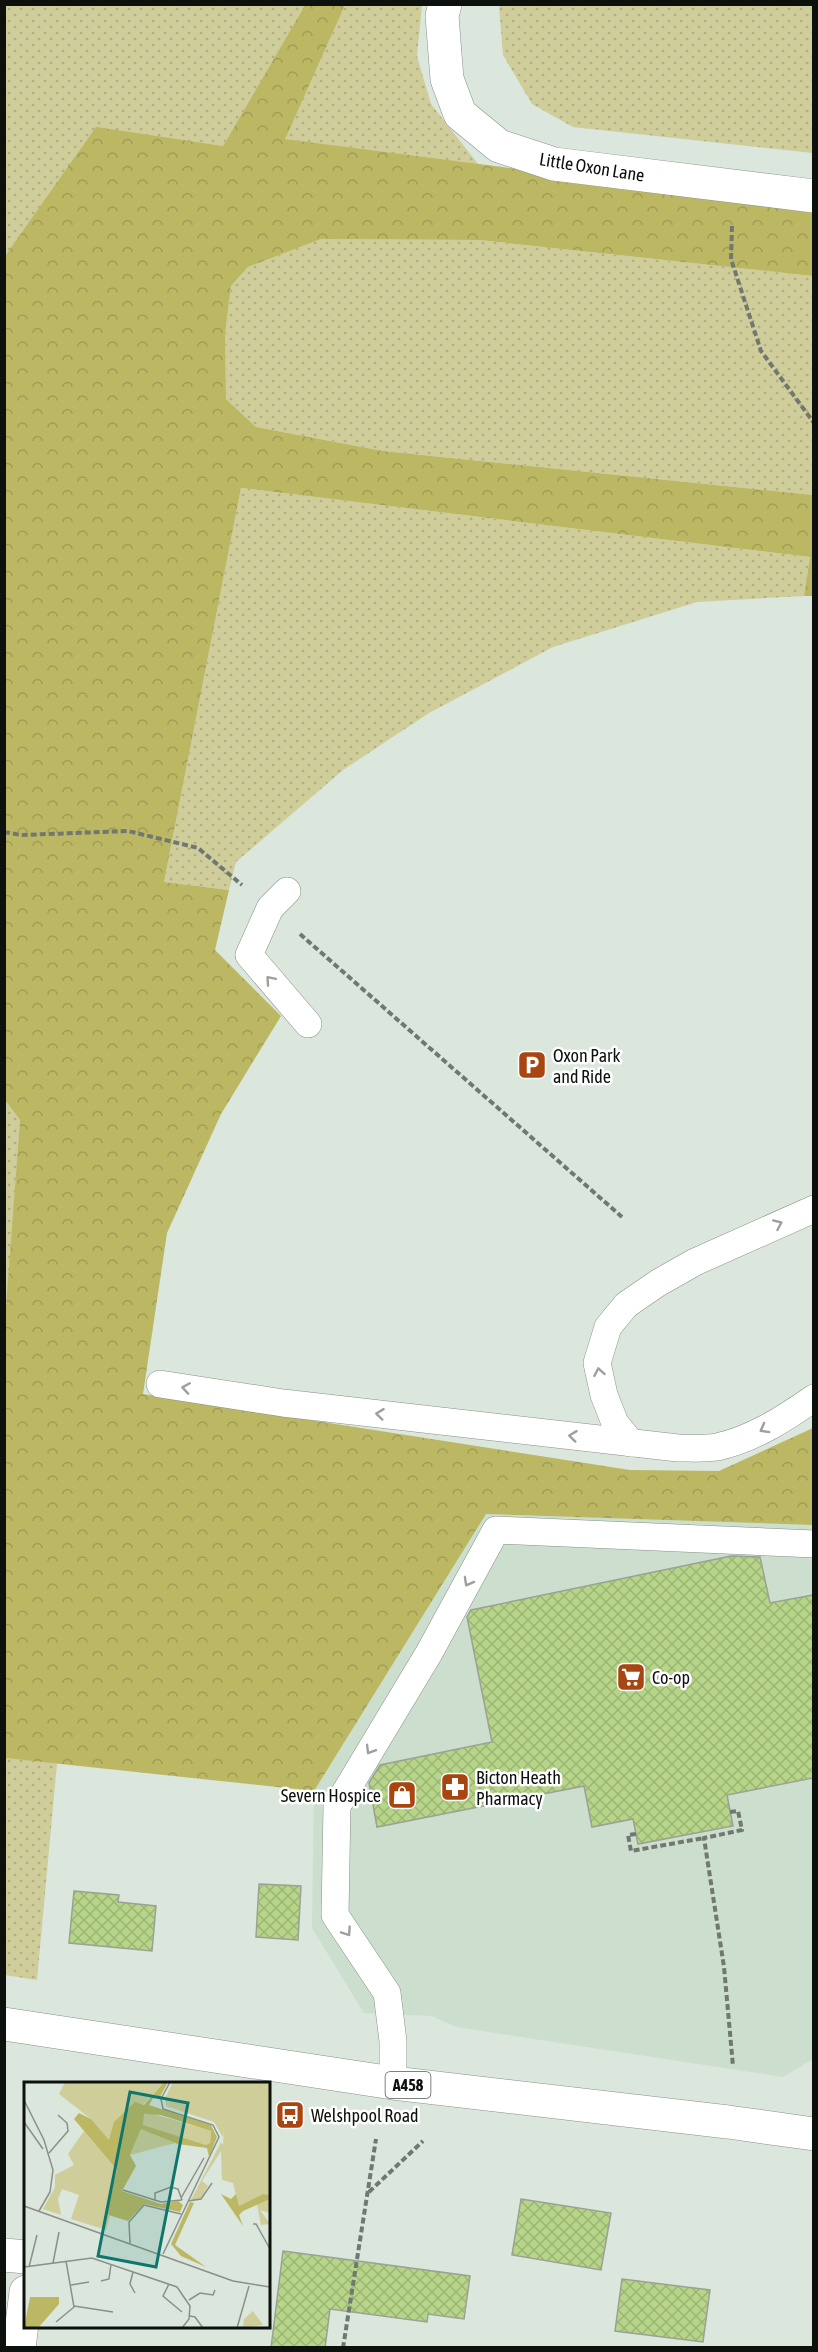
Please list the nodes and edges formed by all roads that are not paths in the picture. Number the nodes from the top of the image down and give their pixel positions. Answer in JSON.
{"nodes":[{"id":1,"x":446,"y":4,"type":"edge"},
{"id":2,"x":813,"y":196,"type":"edge"},
{"id":3,"x":278,"y":899,"type":"road end"},
{"id":4,"x":308,"y":1024,"type":"dead end"},
{"id":5,"x":813,"y":1209,"type":"edge"},
{"id":6,"x":160,"y":1383,"type":"dead end"},
{"id":7,"x":813,"y":1398,"type":"edge"},
{"id":8,"x":631,"y":1443,"type":"junction"},
{"id":9,"x":813,"y":1544,"type":"edge"},
{"id":10,"x":4,"y":2024,"type":"edge"},
{"id":11,"x":393,"y":2083,"type":"junction"},
{"id":12,"x":813,"y":2134,"type":"edge"},
{"id":13,"x":4,"y":2255,"type":"edge"},
{"id":14,"x":24,"y":2257,"type":"edge"},
{"id":15,"x":24,"y":2308,"type":"edge"},
{"id":16,"x":19,"y":2348,"type":"edge"}],
"edges":[{"from":1,"to":2,"type":"main road","name":"Little Oxon Lane"},
{"from":4,"to":3,"type":"lane","one_way":true},
{"from":8,"to":5,"type":"lane","one_way":true},
{"from":8,"to":6,"type":"lane","one_way":true},
{"from":7,"to":8,"type":"lane","one_way":true},
{"from":9,"to":11,"type":"lane","one_way":true},
{"from":10,"to":11,"type":"main road","number":"A458"},
{"from":11,"to":12,"type":"main road","number":"A458"},
{"from":13,"to":14,"type":"main road"},
{"from":15,"to":16,"type":"main road"}]}
